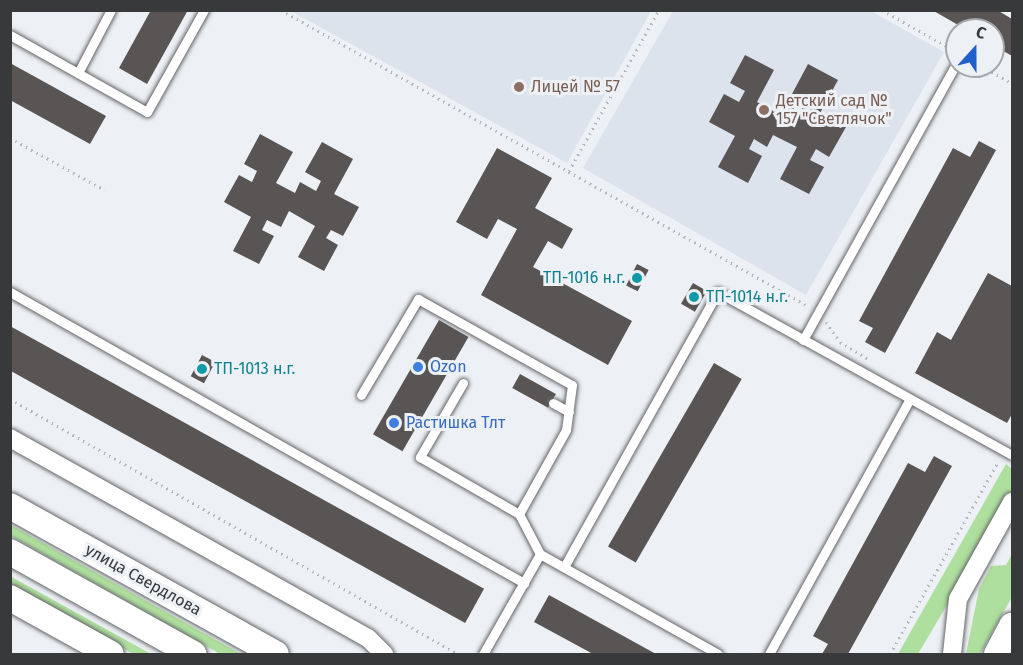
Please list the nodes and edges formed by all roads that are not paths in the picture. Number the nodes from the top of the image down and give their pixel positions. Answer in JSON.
{"nodes":[{"id":1,"x":111,"y":10,"type":"edge"},
{"id":2,"x":204,"y":10,"type":"edge"},
{"id":3,"x":10,"y":35,"type":"edge"},
{"id":4,"x":78,"y":73,"type":"junction"},
{"id":5,"x":949,"y":78,"type":"edge"},
{"id":6,"x":10,"y":292,"type":"edge"},
{"id":7,"x":803,"y":340,"type":"junction"},
{"id":8,"x":463,"y":383,"type":"dead end"},
{"id":9,"x":361,"y":395,"type":"dead end"},
{"id":10,"x":910,"y":399,"type":"junction"},
{"id":11,"x":553,"y":403,"type":"dead end"},
{"id":12,"x":568,"y":412,"type":"junction"},
{"id":13,"x":10,"y":438,"type":"edge"},
{"id":14,"x":1009,"y":453,"type":"edge"},
{"id":15,"x":1012,"y":502,"type":"edge"},
{"id":16,"x":10,"y":506,"type":"edge"},
{"id":17,"x":519,"y":514,"type":"junction"},
{"id":18,"x":10,"y":552,"type":"edge"},
{"id":19,"x":540,"y":554,"type":"junction"},
{"id":20,"x":564,"y":567,"type":"junction"},
{"id":21,"x":524,"y":583,"type":"junction"},
{"id":22,"x":10,"y":598,"type":"edge"},
{"id":23,"x":1012,"y":626,"type":"edge"},
{"id":24,"x":111,"y":654,"type":"edge"},
{"id":25,"x":193,"y":654,"type":"edge"},
{"id":26,"x":276,"y":654,"type":"edge"},
{"id":27,"x":384,"y":654,"type":"edge"},
{"id":28,"x":483,"y":654,"type":"edge"},
{"id":29,"x":718,"y":654,"type":"edge"},
{"id":30,"x":769,"y":654,"type":"edge"},
{"id":31,"x":952,"y":654,"type":"edge"},
{"id":32,"x":997,"y":654,"type":"edge"}],
"edges":[{"from":1,"to":4,"type":"lane"},
{"from":2,"to":4,"type":"lane"},
{"from":3,"to":4,"type":"lane"},
{"from":5,"to":7,"type":"lane"},
{"from":6,"to":21,"type":"lane"},
{"from":7,"to":10,"type":"lane"},
{"from":7,"to":20,"type":"lane"},
{"from":8,"to":17,"type":"lane"},
{"from":9,"to":12,"type":"lane"},
{"from":10,"to":14,"type":"lane"},
{"from":10,"to":30,"type":"lane"},
{"from":11,"to":12,"type":"lane"},
{"from":12,"to":17,"type":"lane"},
{"from":13,"to":27,"type":"street"},
{"from":15,"to":31,"type":"street"},
{"from":16,"to":26,"type":"main road","name":"улица Свердлова"},
{"from":17,"to":19,"type":"lane"},
{"from":18,"to":25,"type":"main road"},
{"from":19,"to":20,"type":"lane"},
{"from":19,"to":21,"type":"lane"},
{"from":20,"to":29,"type":"lane"},
{"from":21,"to":28,"type":"lane"},
{"from":22,"to":24,"type":"main road"},
{"from":23,"to":32,"type":"main road"}]}
